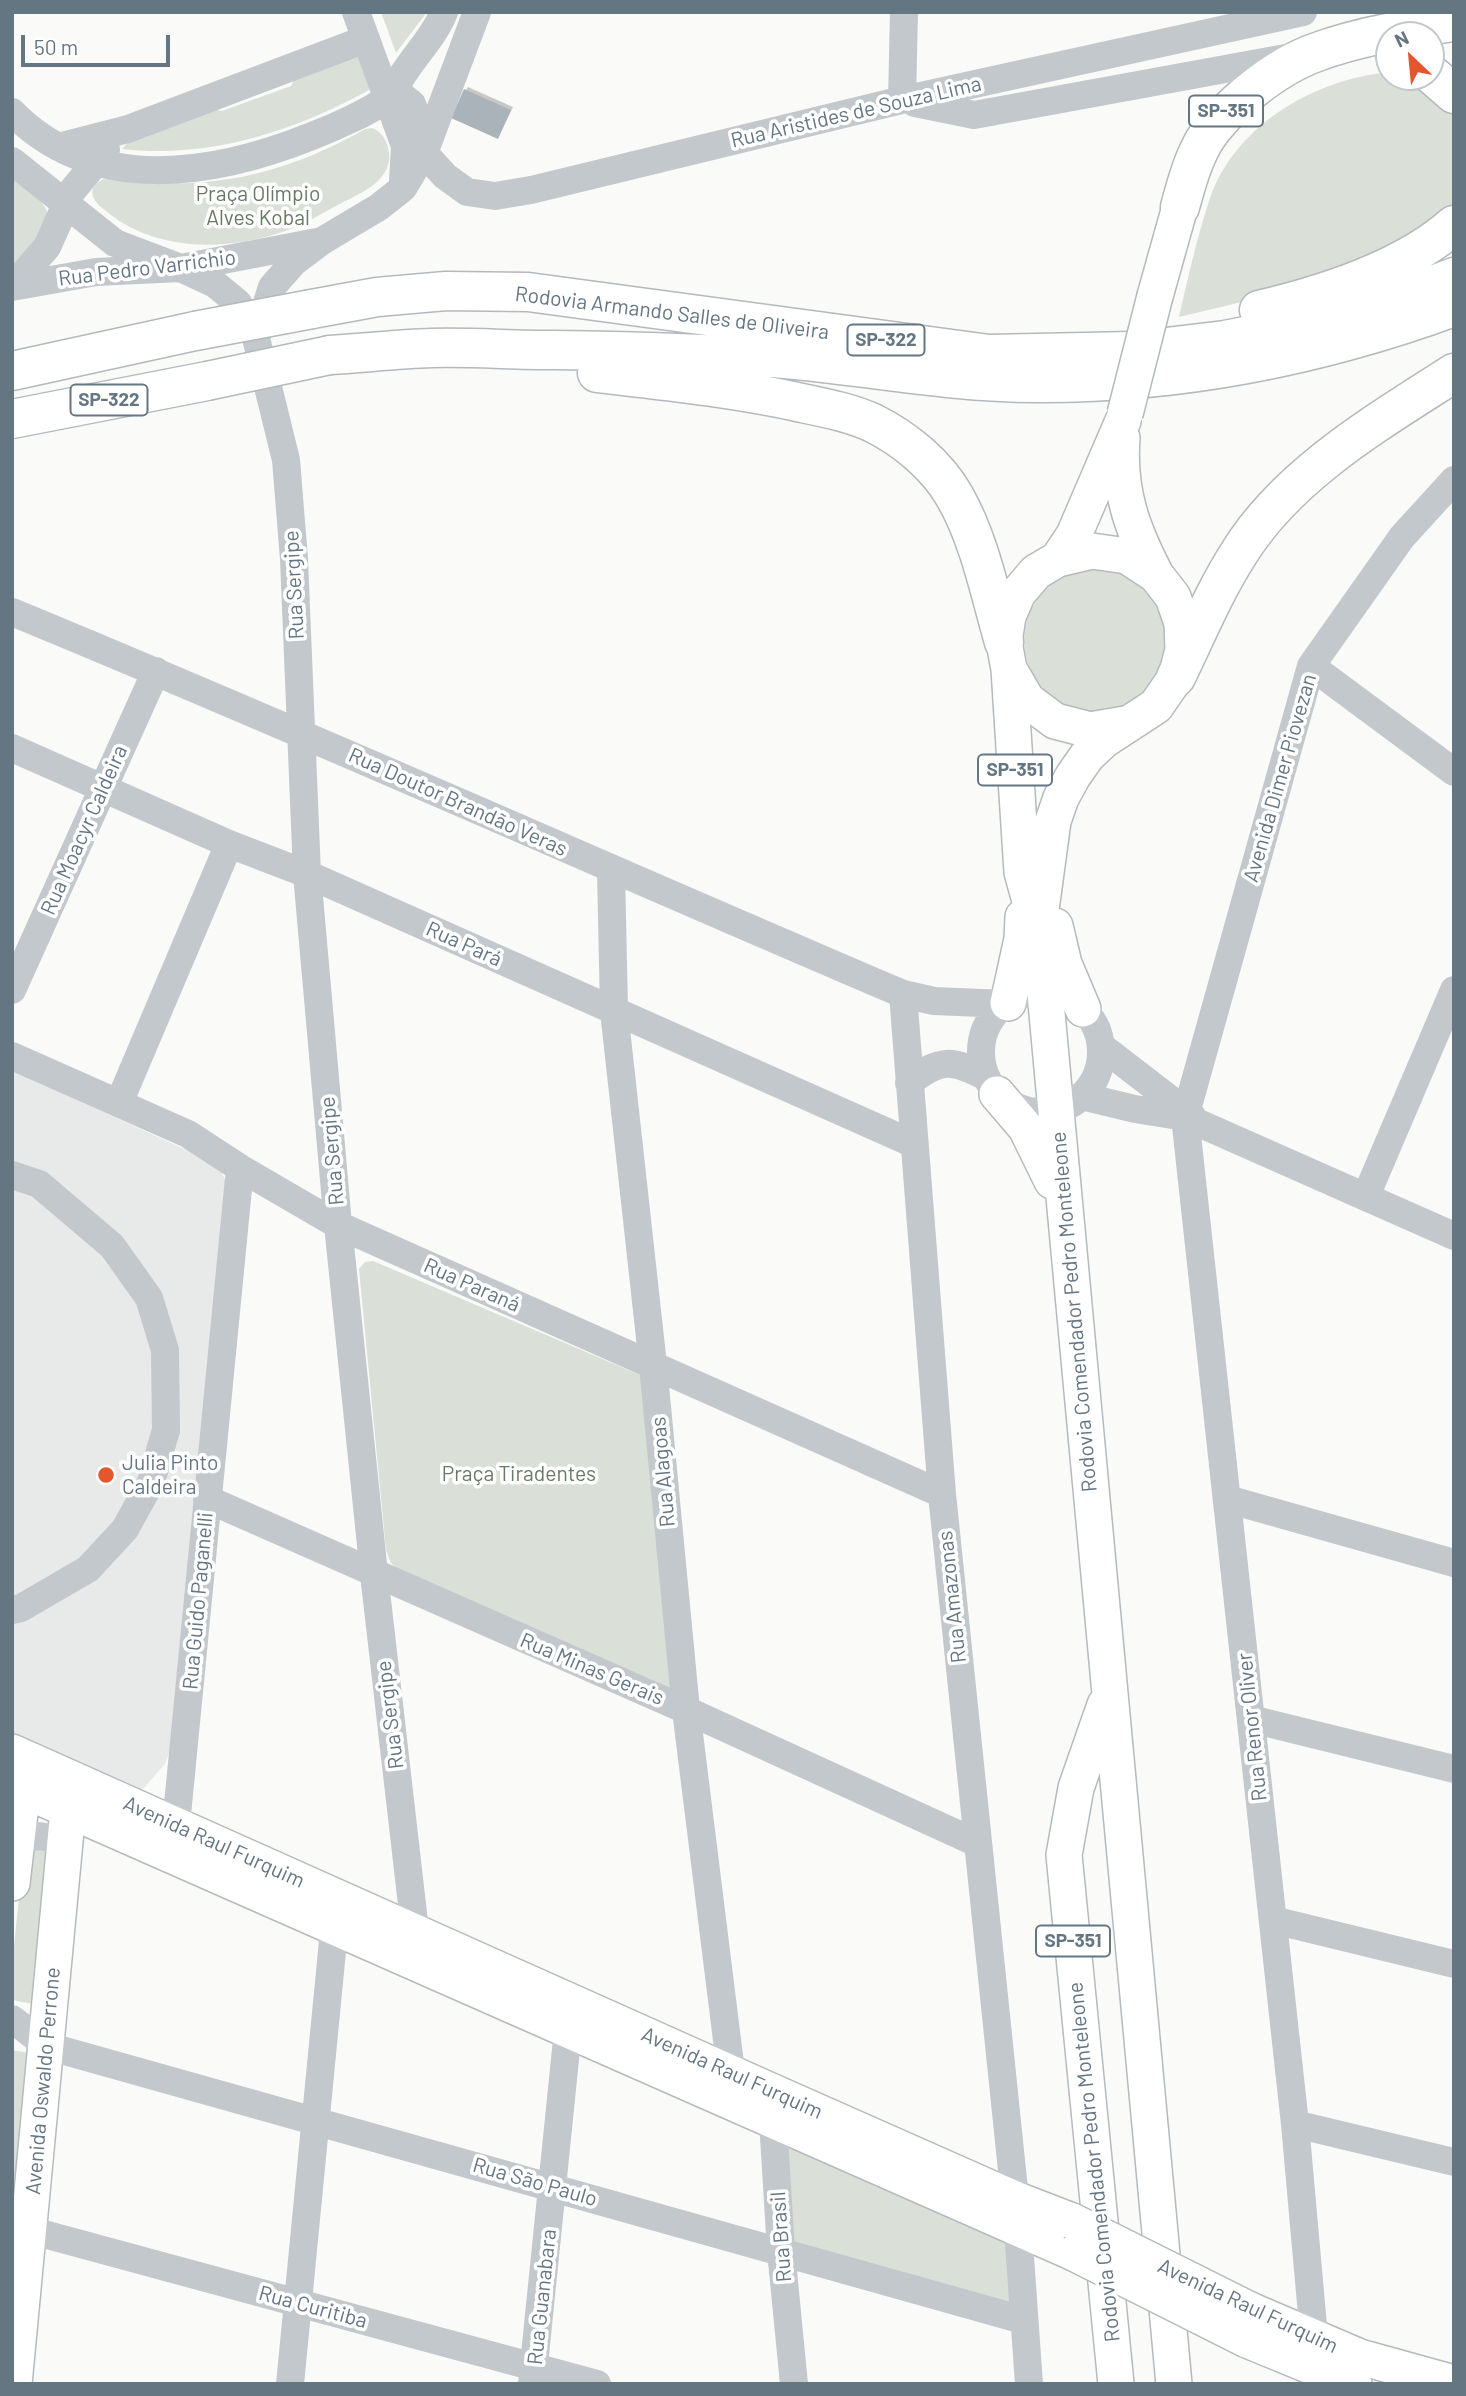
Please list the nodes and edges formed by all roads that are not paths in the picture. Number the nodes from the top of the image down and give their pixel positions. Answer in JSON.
{"nodes":[{"id":1,"x":356,"y":12,"type":"edge"},
{"id":2,"x":444,"y":12,"type":"edge"},
{"id":3,"x":477,"y":12,"type":"edge"},
{"id":4,"x":904,"y":12,"type":"edge"},
{"id":5,"x":1303,"y":12,"type":"edge"},
{"id":6,"x":1454,"y":22,"type":"edge"},
{"id":7,"x":366,"y":39,"type":"junction"},
{"id":8,"x":1315,"y":52,"type":"junction"},
{"id":9,"x":415,"y":57,"type":"junction"},
{"id":10,"x":1375,"y":62,"type":"edge"},
{"id":11,"x":452,"y":78,"type":"junction"},
{"id":12,"x":390,"y":93,"type":"junction"},
{"id":13,"x":902,"y":100,"type":"junction"},
{"id":14,"x":12,"y":112,"type":"edge"},
{"id":15,"x":128,"y":129,"type":"junction"},
{"id":16,"x":58,"y":147,"type":"junction"},
{"id":17,"x":424,"y":153,"type":"junction"},
{"id":18,"x":12,"y":162,"type":"edge"},
{"id":19,"x":94,"y":162,"type":"junction"},
{"id":20,"x":403,"y":188,"type":"junction"},
{"id":21,"x":65,"y":205,"type":"junction"},
{"id":22,"x":1180,"y":207,"type":"junction"},
{"id":23,"x":1454,"y":225,"type":"edge"},
{"id":24,"x":322,"y":241,"type":"junction"},
{"id":25,"x":181,"y":268,"type":"junction"},
{"id":26,"x":1454,"y":277,"type":"edge"},
{"id":27,"x":12,"y":287,"type":"edge"},
{"id":28,"x":1454,"y":307,"type":"edge"},
{"id":29,"x":256,"y":338,"type":"junction"},
{"id":30,"x":432,"y":348,"type":"junction"},
{"id":31,"x":1039,"y":353,"type":"junction"},
{"id":32,"x":12,"y":372,"type":"edge"},
{"id":33,"x":1454,"y":373,"type":"edge"},
{"id":34,"x":1124,"y":418,"type":"junction"},
{"id":35,"x":12,"y":419,"type":"edge"},
{"id":36,"x":1454,"y":480,"type":"edge"},
{"id":37,"x":1058,"y":559,"type":"junction"},
{"id":38,"x":1156,"y":575,"type":"junction"},
{"id":39,"x":12,"y":612,"type":"edge"},
{"id":40,"x":1007,"y":655,"type":"junction"},
{"id":41,"x":1311,"y":666,"type":"junction"},
{"id":42,"x":156,"y":671,"type":"junction"},
{"id":43,"x":1176,"y":677,"type":"junction"},
{"id":44,"x":1125,"y":724,"type":"junction"},
{"id":45,"x":301,"y":732,"type":"junction"},
{"id":46,"x":12,"y":748,"type":"edge"},
{"id":47,"x":1454,"y":772,"type":"edge"},
{"id":48,"x":103,"y":788,"type":"junction"},
{"id":49,"x":229,"y":844,"type":"junction"},
{"id":50,"x":611,"y":870,"type":"junction"},
{"id":51,"x":1035,"y":871,"type":"junction"},
{"id":52,"x":307,"y":874,"type":"junction"},
{"id":53,"x":20,"y":951,"type":"edge"},
{"id":54,"x":12,"y":990,"type":"edge"},
{"id":55,"x":1454,"y":990,"type":"edge"},
{"id":56,"x":1045,"y":992,"type":"junction"},
{"id":57,"x":902,"y":994,"type":"junction"},
{"id":58,"x":1007,"y":1003,"type":"junction"},
{"id":59,"x":1083,"y":1009,"type":"junction"},
{"id":60,"x":614,"y":1011,"type":"junction"},
{"id":61,"x":1101,"y":1046,"type":"junction"},
{"id":62,"x":12,"y":1056,"type":"edge"},
{"id":63,"x":909,"y":1083,"type":"junction"},
{"id":64,"x":992,"y":1086,"type":"junction"},
{"id":65,"x":119,"y":1102,"type":"junction"},
{"id":66,"x":1071,"y":1102,"type":"junction"},
{"id":67,"x":1192,"y":1117,"type":"junction"},
{"id":68,"x":914,"y":1144,"type":"junction"},
{"id":69,"x":240,"y":1168,"type":"junction"},
{"id":70,"x":12,"y":1175,"type":"edge"},
{"id":71,"x":1366,"y":1196,"type":"junction"},
{"id":72,"x":1066,"y":1224,"type":"junction"},
{"id":73,"x":338,"y":1225,"type":"junction"},
{"id":74,"x":1454,"y":1236,"type":"edge"},
{"id":75,"x":1078,"y":1339,"type":"junction"},
{"id":76,"x":653,"y":1365,"type":"junction"},
{"id":77,"x":942,"y":1494,"type":"junction"},
{"id":78,"x":207,"y":1499,"type":"junction"},
{"id":79,"x":1227,"y":1499,"type":"junction"},
{"id":80,"x":1454,"y":1563,"type":"edge"},
{"id":81,"x":374,"y":1574,"type":"junction"},
{"id":82,"x":12,"y":1610,"type":"edge"},
{"id":83,"x":1108,"y":1695,"type":"junction"},
{"id":84,"x":686,"y":1710,"type":"junction"},
{"id":85,"x":1251,"y":1719,"type":"junction"},
{"id":86,"x":1454,"y":1769,"type":"edge"},
{"id":87,"x":18,"y":1771,"type":"edge"},
{"id":88,"x":69,"y":1794,"type":"junction"},
{"id":89,"x":176,"y":1825,"type":"junction"},
{"id":90,"x":17,"y":1842,"type":"junction"},
{"id":91,"x":976,"y":1843,"type":"junction"},
{"id":92,"x":64,"y":1848,"type":"junction"},
{"id":93,"x":12,"y":1883,"type":"edge"},
{"id":94,"x":336,"y":1912,"type":"junction"},
{"id":95,"x":1273,"y":1920,"type":"junction"},
{"id":96,"x":417,"y":1948,"type":"junction"},
{"id":97,"x":1454,"y":1964,"type":"edge"},
{"id":98,"x":570,"y":2015,"type":"junction"},
{"id":99,"x":12,"y":2019,"type":"edge"},
{"id":100,"x":47,"y":2046,"type":"junction"},
{"id":101,"x":731,"y":2072,"type":"junction"},
{"id":102,"x":772,"y":2106,"type":"junction"},
{"id":103,"x":316,"y":2121,"type":"junction"},
{"id":104,"x":1295,"y":2124,"type":"junction"},
{"id":105,"x":1454,"y":2162,"type":"edge"},
{"id":106,"x":553,"y":2186,"type":"junction"},
{"id":107,"x":1016,"y":2214,"type":"junction"},
{"id":108,"x":29,"y":2230,"type":"junction"},
{"id":109,"x":781,"y":2251,"type":"junction"},
{"id":110,"x":298,"y":2303,"type":"junction"},
{"id":111,"x":1023,"y":2320,"type":"junction"},
{"id":112,"x":1320,"y":2364,"type":"edge"},
{"id":113,"x":533,"y":2375,"type":"edge"},
{"id":114,"x":570,"y":2380,"type":"edge"},
{"id":115,"x":1454,"y":2383,"type":"edge"},
{"id":116,"x":14,"y":2384,"type":"edge"},
{"id":117,"x":290,"y":2384,"type":"edge"},
{"id":118,"x":597,"y":2384,"type":"edge"},
{"id":119,"x":794,"y":2384,"type":"edge"},
{"id":120,"x":1030,"y":2384,"type":"edge"},
{"id":121,"x":1116,"y":2384,"type":"edge"},
{"id":122,"x":1174,"y":2384,"type":"edge"},
{"id":123,"x":1354,"y":2384,"type":"edge"}],
"edges":[{"from":1,"to":7,"type":"street"},
{"from":2,"to":9,"type":"street"},
{"from":3,"to":11,"type":"street"},
{"from":4,"to":13,"type":"street"},
{"from":5,"to":13,"type":"street","name":"Rua Aristides de Souza Lima"},
{"from":6,"to":8,"type":"highway","number":"SP-351"},
{"from":7,"to":12,"type":"street"},
{"from":7,"to":15,"type":"street"},
{"from":8,"to":13,"type":"street"},
{"from":8,"to":22,"type":"highway","number":"SP-351"},
{"from":9,"to":11,"type":"street"},
{"from":9,"to":12,"type":"street"},
{"from":10,"to":22,"type":"highway"},
{"from":11,"to":17,"type":"street"},
{"from":12,"to":17,"type":"street"},
{"from":12,"to":19,"type":"street"},
{"from":12,"to":20,"type":"street"},
{"from":13,"to":17,"type":"street","name":"Rua Aristides de Souza Lima"},
{"from":14,"to":16,"type":"street"},
{"from":15,"to":16,"type":"street"},
{"from":15,"to":19,"type":"street"},
{"from":16,"to":19,"type":"street"},
{"from":17,"to":20,"type":"street"},
{"from":18,"to":21,"type":"street","name":"Rua Sergipe"},
{"from":19,"to":21,"type":"street"},
{"from":20,"to":24,"type":"street"},
{"from":21,"to":25,"type":"street","name":"Rua Sergipe"},
{"from":21,"to":27,"type":"street"},
{"from":22,"to":34,"type":"main road","name":"Rodovia Comendador Pedro Monteleone","number":"SP-351","bridge":true},
{"from":23,"to":31,"type":"highway"},
{"from":24,"to":25,"type":"street","name":"Rua Pedro Varrichio"},
{"from":24,"to":29,"type":"street"},
{"from":25,"to":27,"type":"street","name":"Rua Pedro Varrichio"},
{"from":25,"to":29,"type":"street","name":"Rua Sergipe"},
{"from":26,"to":31,"type":"highway","name":"Rodovia Armando Salles de Oliveira","number":"SP-322"},
{"from":28,"to":30,"type":"highway","name":"Rodovia Armando Salles de Oliveira","number":"SP-322"},
{"from":29,"to":45,"type":"street","name":"Rua Sergipe"},
{"from":30,"to":35,"type":"highway","name":"Rodovia Armando Salles de Oliveira","number":"SP-322","bridge":true},
{"from":30,"to":40,"type":"highway"},
{"from":31,"to":32,"type":"highway","name":"Rodovia Armando Salles de Oliveira","number":"SP-322","bridge":true},
{"from":33,"to":43,"type":"highway"},
{"from":34,"to":37,"type":"main road","name":"Rodovia Comendador Pedro Monteleone","number":"SP-351"},
{"from":34,"to":38,"type":"main road","number":"SP-351"},
{"from":36,"to":41,"type":"street","name":"Avenida Dimer Piovezan"},
{"from":37,"to":38,"type":"main road","number":"SP-351"},
{"from":37,"to":40,"type":"main road","name":"Rodovia Comendador Pedro Monteleone","number":"SP-351"},
{"from":38,"to":43,"type":"main road","number":"SP-351"},
{"from":39,"to":42,"type":"street","name":"Rua Doutor Brandão Veras"},
{"from":40,"to":44,"type":"main road","number":"SP-351"},
{"from":40,"to":51,"type":"main road","name":"Rodovia Comendador Pedro Monteleone","number":"SP-351"},
{"from":41,"to":47,"type":"street"},
{"from":41,"to":67,"type":"street","name":"Avenida Dimer Piovezan"},
{"from":42,"to":45,"type":"street","name":"Rua Doutor Brandão Veras"},
{"from":42,"to":48,"type":"street","name":"Rua Moacyr Caldeira"},
{"from":43,"to":44,"type":"main road","name":"Rodovia Comendador Pedro Monteleone","number":"SP-351"},
{"from":44,"to":51,"type":"main road","name":"Rodovia Comendador Pedro Monteleone","number":"SP-351"},
{"from":45,"to":50,"type":"street","name":"Rua Doutor Brandão Veras"},
{"from":45,"to":52,"type":"street","name":"Rua Sergipe"},
{"from":46,"to":48,"type":"street","name":"Rua Pará"},
{"from":48,"to":49,"type":"street","name":"Rua Pará"},
{"from":48,"to":53,"type":"street","name":"Rua Moacyr Caldeira"},
{"from":49,"to":52,"type":"street","name":"Rua Pará"},
{"from":49,"to":65,"type":"street"},
{"from":50,"to":57,"type":"street","name":"Rua Doutor Brandão Veras"},
{"from":50,"to":60,"type":"street","name":"Rua Alagoas"},
{"from":51,"to":56,"type":"main road","name":"Rodovia Comendador Pedro Monteleone","number":"SP-351"},
{"from":51,"to":58,"type":"main road"},
{"from":51,"to":59,"type":"main road"},
{"from":52,"to":60,"type":"street","name":"Rua Pará"},
{"from":52,"to":73,"type":"street","name":"Rua Sergipe"},
{"from":53,"to":54,"type":"street","name":"Rua Moacyr Caldeira"},
{"from":55,"to":71,"type":"street"},
{"from":56,"to":58,"type":"street"},
{"from":56,"to":59,"type":"street"},
{"from":56,"to":66,"type":"main road","name":"Rodovia Comendador Pedro Monteleone","number":"SP-351"},
{"from":57,"to":58,"type":"street","name":"Rua Doutor Brandão Veras"},
{"from":57,"to":63,"type":"street","name":"Rua Amazonas"},
{"from":58,"to":64,"type":"street"},
{"from":59,"to":61,"type":"street"},
{"from":60,"to":68,"type":"street","name":"Rua Pará"},
{"from":60,"to":76,"type":"street","name":"Rua Alagoas"},
{"from":61,"to":66,"type":"street"},
{"from":61,"to":67,"type":"street"},
{"from":62,"to":65,"type":"street","name":"Rua Paraná"},
{"from":63,"to":64,"type":"street"},
{"from":63,"to":68,"type":"street","name":"Rua Amazonas"},
{"from":64,"to":66,"type":"street"},
{"from":64,"to":72,"type":"main road"},
{"from":65,"to":69,"type":"street","name":"Rua Paraná"},
{"from":66,"to":67,"type":"street"},
{"from":66,"to":72,"type":"main road","name":"Rodovia Comendador Pedro Monteleone","number":"SP-351"},
{"from":66,"to":75,"type":"main road"},
{"from":67,"to":71,"type":"street"},
{"from":67,"to":79,"type":"street","name":"Rua Renor Oliver"},
{"from":68,"to":77,"type":"street","name":"Rua Amazonas"},
{"from":69,"to":73,"type":"street","name":"Rua Paraná"},
{"from":69,"to":78,"type":"street","name":"Rua Guido Paganelli"},
{"from":70,"to":82,"type":"street"},
{"from":71,"to":74,"type":"street"},
{"from":72,"to":75,"type":"main road","name":"Rodovia Comendador Pedro Monteleone","number":"SP-351"},
{"from":73,"to":76,"type":"street","name":"Rua Paraná"},
{"from":73,"to":81,"type":"street","name":"Rua Sergipe"},
{"from":75,"to":83,"type":"main road","name":"Rodovia Comendador Pedro Monteleone","number":"SP-351"},
{"from":76,"to":77,"type":"street","name":"Rua Paraná"},
{"from":76,"to":84,"type":"street","name":"Rua Alagoas"},
{"from":77,"to":91,"type":"street","name":"Rua Amazonas"},
{"from":78,"to":81,"type":"street","name":"Rua Minas Gerais"},
{"from":78,"to":89,"type":"street","name":"Rua Guido Paganelli"},
{"from":79,"to":80,"type":"street"},
{"from":79,"to":85,"type":"street","name":"Rua Renor Oliver"},
{"from":81,"to":84,"type":"street","name":"Rua Minas Gerais"},
{"from":81,"to":96,"type":"street","name":"Rua Sergipe"},
{"from":83,"to":121,"type":"main road","name":"Rodovia Comendador Pedro Monteleone","number":"SP-351"},
{"from":83,"to":122,"type":"main road","name":"Rodovia Comendador Pedro Monteleone","number":"SP-351"},
{"from":84,"to":91,"type":"street","name":"Rua Minas Gerais"},
{"from":84,"to":101,"type":"street","name":"Rua Alagoas"},
{"from":85,"to":86,"type":"street"},
{"from":85,"to":95,"type":"street","name":"Rua Renor Oliver"},
{"from":87,"to":88,"type":"main road","name":"Avenida Raul Furquim"},
{"from":87,"to":90,"type":"main road"},
{"from":88,"to":89,"type":"main road","name":"Avenida Raul Furquim"},
{"from":88,"to":92,"type":"main road","name":"Avenida Oswaldo Perrone"},
{"from":88,"to":94,"type":"main road","name":"Avenida Raul Furquim"},
{"from":89,"to":94,"type":"main road","name":"Avenida Raul Furquim"},
{"from":90,"to":92,"type":"street"},
{"from":90,"to":93,"type":"main road"},
{"from":91,"to":107,"type":"street","name":"Rua Amazonas"},
{"from":92,"to":100,"type":"main road","name":"Avenida Oswaldo Perrone"},
{"from":94,"to":96,"type":"main road","name":"Avenida Raul Furquim"},
{"from":94,"to":103,"type":"street"},
{"from":95,"to":97,"type":"street"},
{"from":95,"to":104,"type":"street","name":"Rua Renor Oliver"},
{"from":96,"to":98,"type":"main road","name":"Avenida Raul Furquim"},
{"from":98,"to":101,"type":"main road","name":"Avenida Raul Furquim"},
{"from":98,"to":102,"type":"main road","name":"Avenida Raul Furquim"},
{"from":98,"to":106,"type":"street","name":"Rua Guanabara"},
{"from":99,"to":100,"type":"street"},
{"from":100,"to":103,"type":"street","name":"Rua São Paulo"},
{"from":100,"to":108,"type":"main road","name":"Avenida Oswaldo Perrone"},
{"from":101,"to":102,"type":"main road","name":"Avenida Raul Furquim"},
{"from":102,"to":107,"type":"main road","name":"Avenida Raul Furquim"},
{"from":102,"to":109,"type":"street","name":"Rua Brasil"},
{"from":103,"to":106,"type":"street","name":"Rua São Paulo"},
{"from":103,"to":110,"type":"street"},
{"from":104,"to":105,"type":"street"},
{"from":104,"to":112,"type":"street","name":"Rua Renor Oliver"},
{"from":106,"to":109,"type":"street","name":"Rua São Paulo"},
{"from":106,"to":113,"type":"street","name":"Rua Guanabara"},
{"from":107,"to":111,"type":"street","name":"Rua Amazonas"},
{"from":107,"to":112,"type":"main road","name":"Avenida Raul Furquim","bridge":true},
{"from":108,"to":110,"type":"street","name":"Rua Curitiba"},
{"from":108,"to":116,"type":"main road","name":"Avenida Oswaldo Perrone"},
{"from":109,"to":111,"type":"street","name":"Rua São Paulo"},
{"from":109,"to":119,"type":"street","name":"Rua Brasil"},
{"from":110,"to":113,"type":"street","name":"Rua Curitiba"},
{"from":110,"to":117,"type":"street"},
{"from":111,"to":120,"type":"street","name":"Rua Amazonas"},
{"from":112,"to":115,"type":"main road","name":"Avenida Raul Furquim"},
{"from":112,"to":123,"type":"main road","name":"Avenida Raul Furquim"},
{"from":113,"to":114,"type":"street","name":"Rua Curitiba"},
{"from":114,"to":118,"type":"street","name":"Rua Curitiba"}]}
